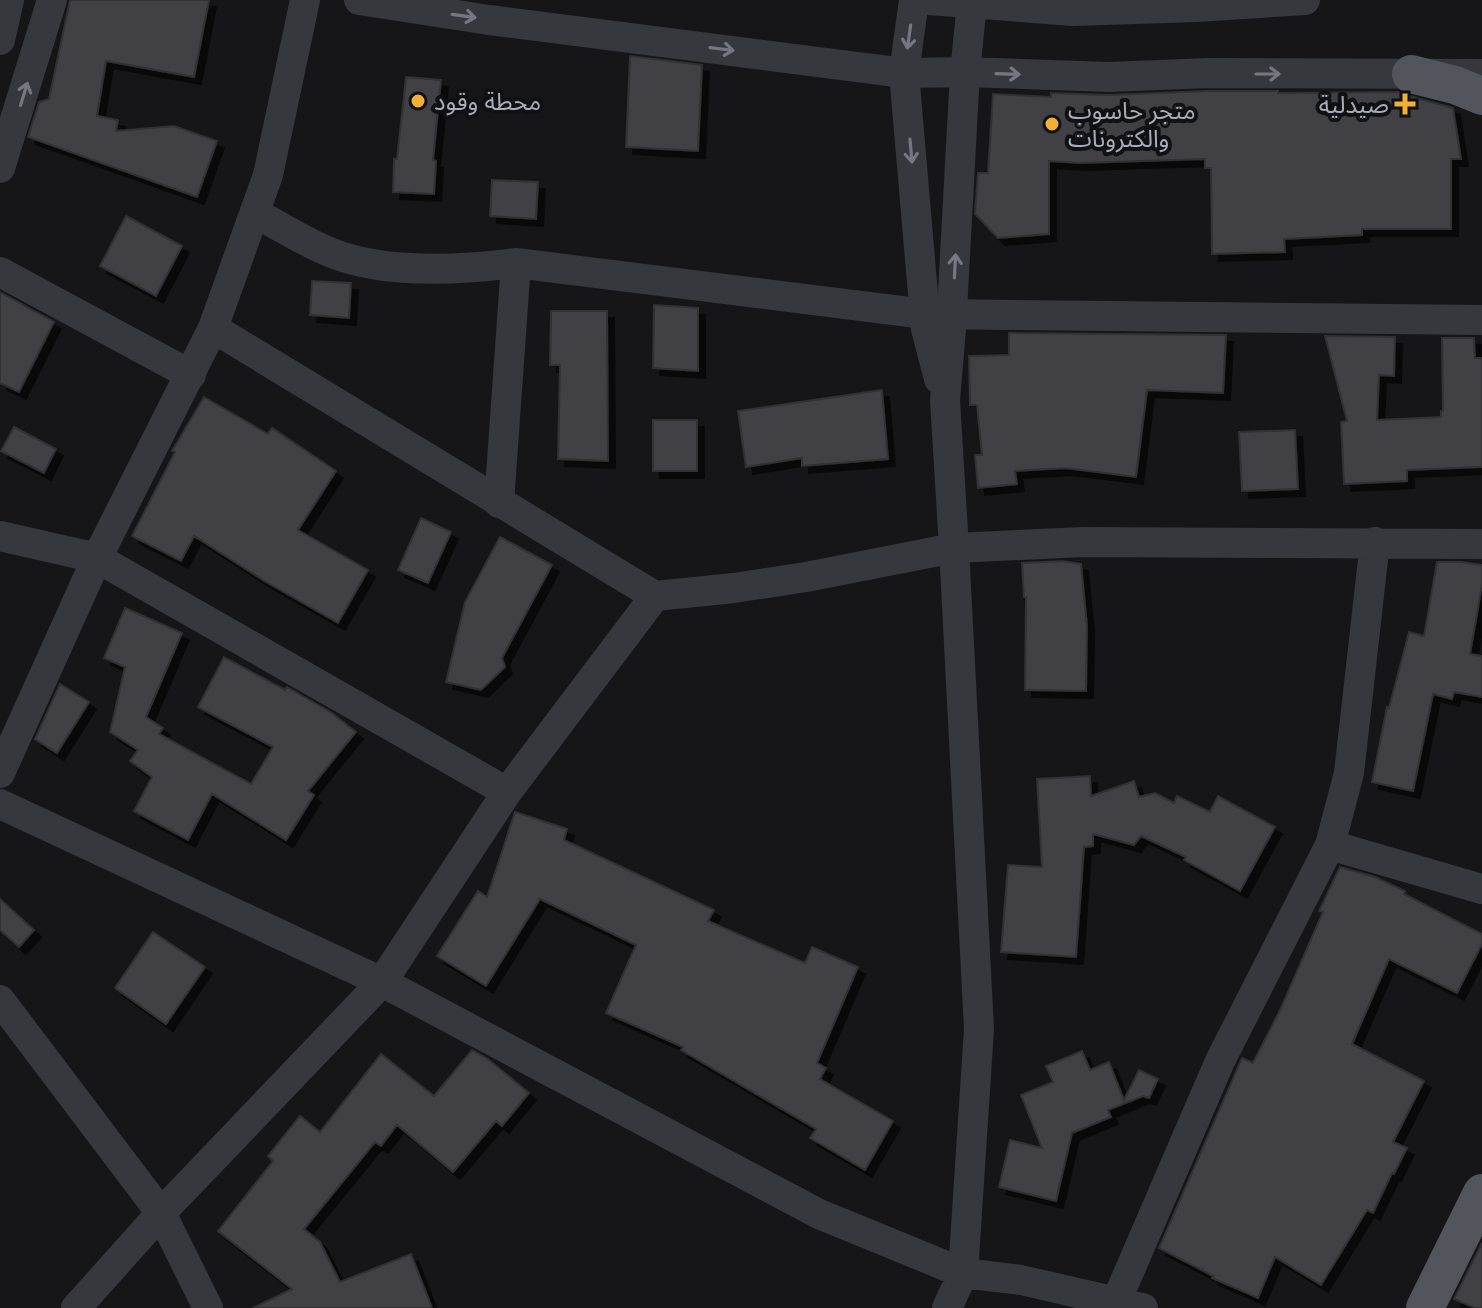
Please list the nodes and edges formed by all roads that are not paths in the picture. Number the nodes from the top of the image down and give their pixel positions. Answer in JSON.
{"nodes":[{"id":1,"x":9,"y":0,"type":"edge"},
{"id":2,"x":52,"y":0,"type":"edge"},
{"id":3,"x":305,"y":0,"type":"edge"},
{"id":4,"x":359,"y":0,"type":"edge"},
{"id":5,"x":914,"y":0,"type":"edge"},
{"id":6,"x":929,"y":0,"type":"edge"},
{"id":7,"x":1305,"y":0,"type":"edge"},
{"id":8,"x":972,"y":3,"type":"junction"},
{"id":9,"x":0,"y":40,"type":"edge"},
{"id":10,"x":965,"y":72,"type":"junction"},
{"id":11,"x":904,"y":73,"type":"junction"},
{"id":12,"x":1411,"y":74,"type":"junction"},
{"id":13,"x":1482,"y":74,"type":"edge"},
{"id":14,"x":1482,"y":96,"type":"edge"},
{"id":15,"x":0,"y":168,"type":"edge"},
{"id":16,"x":255,"y":213,"type":"junction"},
{"id":17,"x":516,"y":263,"type":"junction"},
{"id":18,"x":0,"y":272,"type":"edge"},
{"id":19,"x":938,"y":314,"type":"junction"},
{"id":20,"x":1482,"y":320,"type":"edge"},
{"id":21,"x":213,"y":328,"type":"junction"},
{"id":22,"x":191,"y":375,"type":"junction"},
{"id":23,"x":499,"y":503,"type":"junction"},
{"id":24,"x":0,"y":536,"type":"edge"},
{"id":25,"x":1375,"y":542,"type":"junction"},
{"id":26,"x":1482,"y":544,"type":"edge"},
{"id":27,"x":954,"y":548,"type":"junction"},
{"id":28,"x":97,"y":558,"type":"junction"},
{"id":29,"x":655,"y":596,"type":"junction"},
{"id":30,"x":0,"y":773,"type":"edge"},
{"id":31,"x":507,"y":792,"type":"junction"},
{"id":32,"x":0,"y":804,"type":"edge"},
{"id":33,"x":1330,"y":845,"type":"junction"},
{"id":34,"x":1482,"y":889,"type":"edge"},
{"id":35,"x":382,"y":982,"type":"junction"},
{"id":36,"x":0,"y":1000,"type":"edge"},
{"id":37,"x":1482,"y":1193,"type":"edge"},
{"id":38,"x":161,"y":1213,"type":"junction"},
{"id":39,"x":963,"y":1273,"type":"junction"},
{"id":40,"x":1130,"y":1305,"type":"edge"},
{"id":41,"x":76,"y":1308,"type":"edge"},
{"id":42,"x":208,"y":1308,"type":"edge"},
{"id":43,"x":947,"y":1308,"type":"edge"},
{"id":44,"x":1425,"y":1308,"type":"edge"}],
"edges":[{"from":1,"to":9,"type":"street"},
{"from":15,"to":2,"type":"street","one_way":true},
{"from":3,"to":16,"type":"street"},
{"from":4,"to":11,"type":"street","one_way":true},
{"from":5,"to":11,"type":"street","one_way":true},
{"from":6,"to":8,"type":"street"},
{"from":7,"to":8,"type":"street"},
{"from":8,"to":10,"type":"street"},
{"from":10,"to":11,"type":"street"},
{"from":10,"to":12,"type":"street","one_way":true},
{"from":19,"to":10,"type":"street","one_way":true},
{"from":11,"to":19,"type":"street","one_way":true},
{"from":12,"to":13,"type":"street"},
{"from":12,"to":14,"type":"main road"},
{"from":16,"to":17,"type":"street"},
{"from":16,"to":21,"type":"street"},
{"from":17,"to":19,"type":"street"},
{"from":17,"to":23,"type":"street"},
{"from":18,"to":22,"type":"street"},
{"from":19,"to":20,"type":"street"},
{"from":19,"to":27,"type":"street"},
{"from":21,"to":22,"type":"street"},
{"from":21,"to":23,"type":"street"},
{"from":22,"to":28,"type":"street"},
{"from":23,"to":29,"type":"street"},
{"from":24,"to":28,"type":"street"},
{"from":25,"to":26,"type":"street"},
{"from":25,"to":27,"type":"street"},
{"from":25,"to":33,"type":"street"},
{"from":27,"to":29,"type":"street"},
{"from":27,"to":39,"type":"street"},
{"from":28,"to":30,"type":"street"},
{"from":28,"to":31,"type":"street"},
{"from":29,"to":31,"type":"street"},
{"from":31,"to":35,"type":"street"},
{"from":32,"to":35,"type":"street"},
{"from":33,"to":34,"type":"street"},
{"from":33,"to":40,"type":"street"},
{"from":35,"to":38,"type":"street"},
{"from":35,"to":39,"type":"street"},
{"from":36,"to":38,"type":"street"},
{"from":37,"to":44,"type":"main road"},
{"from":38,"to":41,"type":"street"},
{"from":38,"to":42,"type":"street"},
{"from":39,"to":40,"type":"street"},
{"from":39,"to":43,"type":"street"}]}
